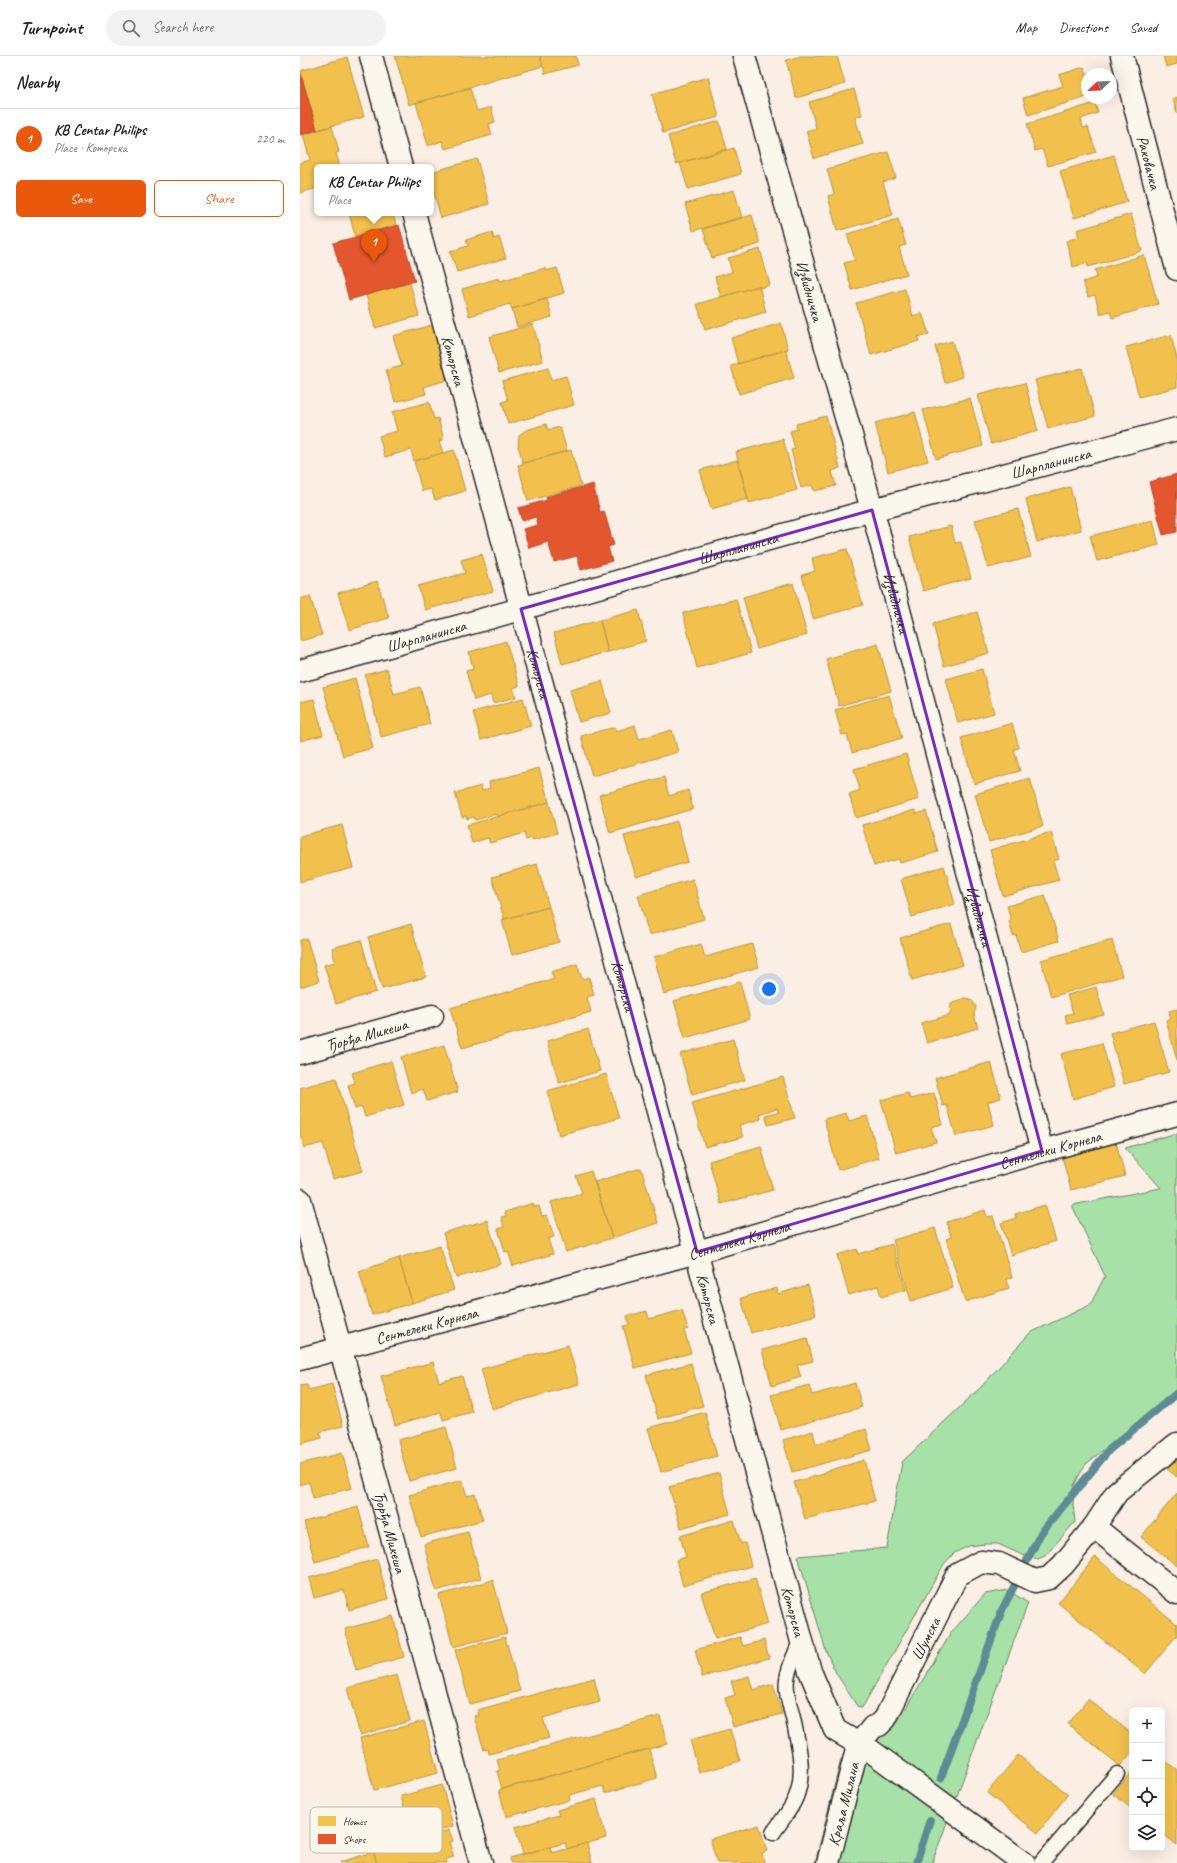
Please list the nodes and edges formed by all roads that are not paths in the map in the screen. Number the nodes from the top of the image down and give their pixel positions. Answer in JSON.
{"nodes":[{"id":1,"x":371,"y":56,"type":"edge"},
{"id":2,"x":744,"y":56,"type":"edge"},
{"id":3,"x":1122,"y":56,"type":"edge"},
{"id":4,"x":400,"y":164,"type":"edge"},
{"id":5,"x":415,"y":216,"type":"edge"},
{"id":6,"x":1177,"y":268,"type":"edge"},
{"id":7,"x":1177,"y":429,"type":"edge"},
{"id":8,"x":872,"y":510,"type":"junction"},
{"id":9,"x":521,"y":609,"type":"junction"},
{"id":10,"x":300,"y":671,"type":"edge"},
{"id":11,"x":432,"y":1016,"type":"dead end"},
{"id":12,"x":300,"y":1053,"type":"edge"},
{"id":13,"x":1177,"y":1114,"type":"edge"},
{"id":14,"x":1042,"y":1151,"type":"junction"},
{"id":15,"x":300,"y":1200,"type":"edge"},
{"id":16,"x":697,"y":1252,"type":"junction"},
{"id":17,"x":341,"y":1348,"type":"junction"},
{"id":18,"x":300,"y":1359,"type":"edge"},
{"id":19,"x":1177,"y":1444,"type":"edge"},
{"id":20,"x":1094,"y":1527,"type":"junction"},
{"id":21,"x":1177,"y":1593,"type":"edge"},
{"id":22,"x":801,"y":1638,"type":"junction"},
{"id":23,"x":858,"y":1745,"type":"junction"},
{"id":24,"x":1117,"y":1774,"type":"dead end"},
{"id":25,"x":773,"y":1833,"type":"dead end"},
{"id":26,"x":481,"y":1863,"type":"edge"},
{"id":27,"x":828,"y":1863,"type":"edge"},
{"id":28,"x":1024,"y":1863,"type":"edge"},
{"id":29,"x":1041,"y":1863,"type":"edge"}],
"edges":[{"from":1,"to":4,"type":"street"},
{"from":2,"to":8,"type":"street","name":"Извидничка"},
{"from":3,"to":6,"type":"street","name":"Раковачка"},
{"from":5,"to":9,"type":"street","name":"Которска"},
{"from":7,"to":8,"type":"street","name":"Шарпланинска"},
{"from":8,"to":9,"type":"street","name":"Шарпланинска"},
{"from":8,"to":14,"type":"street","name":"Извидничка"},
{"from":9,"to":10,"type":"street","name":"Шарпланинска"},
{"from":9,"to":16,"type":"street","name":"Которска"},
{"from":11,"to":12,"type":"street","name":"Ђорђа Микеша"},
{"from":13,"to":14,"type":"street","name":"Сентелеки Корнела"},
{"from":14,"to":16,"type":"street","name":"Сентелеки Корнела"},
{"from":15,"to":17,"type":"street","name":"Ђорђа Микеша"},
{"from":16,"to":17,"type":"street","name":"Сентелеки Корнела"},
{"from":16,"to":22,"type":"street","name":"Которска"},
{"from":17,"to":18,"type":"street","name":"Сентелеки Корнела"},
{"from":17,"to":26,"type":"street","name":"Ђорђа Микеша"},
{"from":19,"to":20,"type":"street"},
{"from":20,"to":21,"type":"street"},
{"from":20,"to":23,"type":"street","name":"Шумска"},
{"from":22,"to":23,"type":"street","name":"Которска"},
{"from":22,"to":25,"type":"lane"},
{"from":23,"to":27,"type":"street","name":"Краља Милана"},
{"from":23,"to":28,"type":"street","name":"Которска"},
{"from":24,"to":29,"type":"lane"}]}
